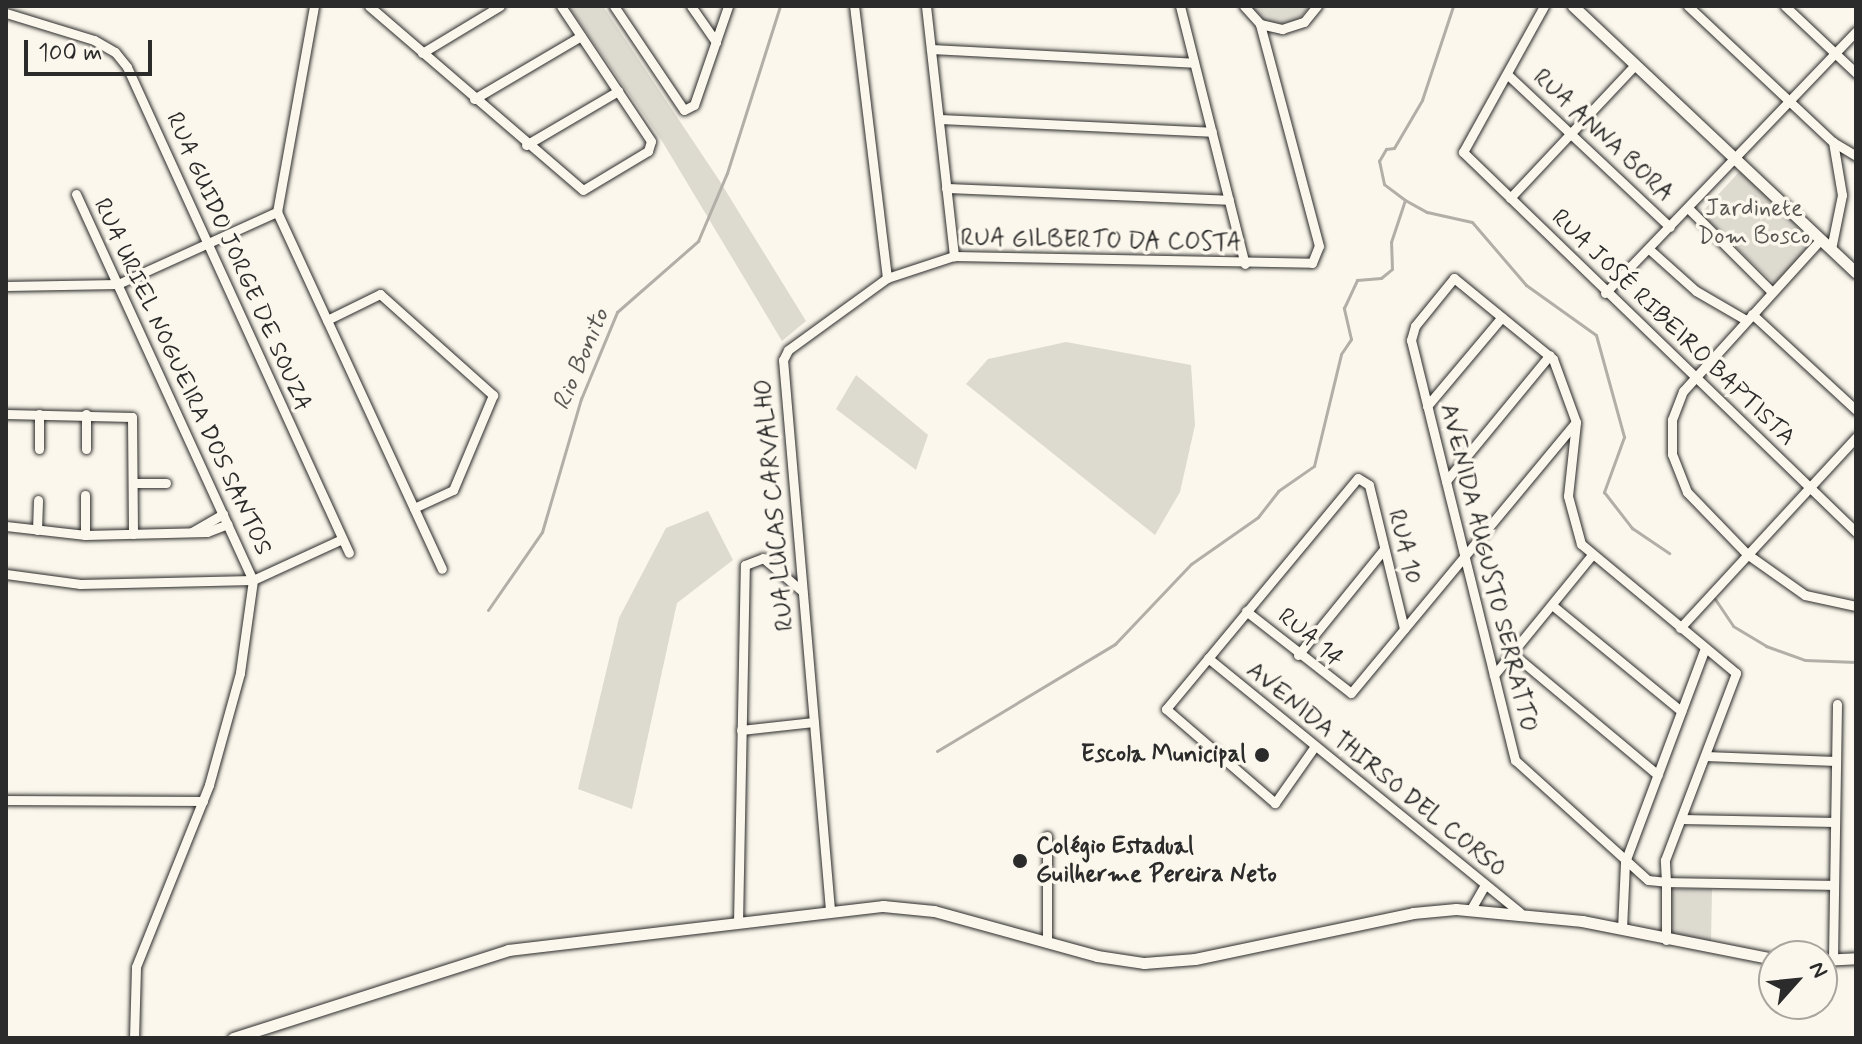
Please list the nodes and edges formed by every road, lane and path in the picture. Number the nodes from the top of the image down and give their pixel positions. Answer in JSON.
{"nodes":[{"id":1,"x":314,"y":6,"type":"edge"},
{"id":2,"x":369,"y":6,"type":"edge"},
{"id":3,"x":500,"y":6,"type":"edge"},
{"id":4,"x":561,"y":6,"type":"edge"},
{"id":5,"x":614,"y":6,"type":"edge"},
{"id":6,"x":691,"y":6,"type":"edge"},
{"id":7,"x":728,"y":6,"type":"edge"},
{"id":8,"x":854,"y":6,"type":"edge"},
{"id":9,"x":926,"y":6,"type":"edge"},
{"id":10,"x":1180,"y":6,"type":"edge"},
{"id":11,"x":1244,"y":6,"type":"edge"},
{"id":12,"x":1317,"y":6,"type":"edge"},
{"id":13,"x":1544,"y":6,"type":"edge"},
{"id":14,"x":1573,"y":6,"type":"edge"},
{"id":15,"x":1688,"y":6,"type":"edge"},
{"id":16,"x":1785,"y":6,"type":"edge"},
{"id":17,"x":6,"y":13,"type":"edge"},
{"id":18,"x":1260,"y":24,"type":"junction"},
{"id":19,"x":1856,"y":31,"type":"edge"},
{"id":20,"x":581,"y":36,"type":"junction"},
{"id":21,"x":716,"y":42,"type":"junction"},
{"id":22,"x":931,"y":49,"type":"junction"},
{"id":23,"x":422,"y":53,"type":"junction"},
{"id":24,"x":1835,"y":53,"type":"junction"},
{"id":25,"x":1194,"y":63,"type":"junction"},
{"id":26,"x":1635,"y":65,"type":"junction"},
{"id":27,"x":1856,"y":73,"type":"edge"},
{"id":28,"x":1508,"y":75,"type":"junction"},
{"id":29,"x":618,"y":91,"type":"junction"},
{"id":30,"x":474,"y":99,"type":"junction"},
{"id":31,"x":1790,"y":101,"type":"junction"},
{"id":32,"x":939,"y":119,"type":"junction"},
{"id":33,"x":1212,"y":132,"type":"junction"},
{"id":34,"x":1571,"y":134,"type":"junction"},
{"id":35,"x":1833,"y":142,"type":"junction"},
{"id":36,"x":526,"y":145,"type":"junction"},
{"id":37,"x":1856,"y":157,"type":"edge"},
{"id":38,"x":1735,"y":158,"type":"junction"},
{"id":39,"x":1840,"y":182,"type":"junction"},
{"id":40,"x":946,"y":188,"type":"junction"},
{"id":41,"x":76,"y":194,"type":"dead end"},
{"id":42,"x":1510,"y":198,"type":"junction"},
{"id":43,"x":1229,"y":200,"type":"junction"},
{"id":44,"x":1688,"y":208,"type":"junction"},
{"id":45,"x":277,"y":212,"type":"junction"},
{"id":46,"x":1670,"y":227,"type":"junction"},
{"id":47,"x":1821,"y":239,"type":"junction"},
{"id":48,"x":206,"y":244,"type":"junction"},
{"id":49,"x":1649,"y":249,"type":"junction"},
{"id":50,"x":1831,"y":249,"type":"junction"},
{"id":51,"x":954,"y":256,"type":"junction"},
{"id":52,"x":1245,"y":264,"type":"junction"},
{"id":53,"x":1856,"y":273,"type":"edge"},
{"id":54,"x":887,"y":278,"type":"junction"},
{"id":55,"x":118,"y":284,"type":"junction"},
{"id":56,"x":6,"y":286,"type":"edge"},
{"id":57,"x":1772,"y":292,"type":"junction"},
{"id":58,"x":1605,"y":293,"type":"junction"},
{"id":59,"x":1502,"y":317,"type":"junction"},
{"id":60,"x":1749,"y":317,"type":"junction"},
{"id":61,"x":327,"y":320,"type":"junction"},
{"id":62,"x":1550,"y":355,"type":"junction"},
{"id":63,"x":1693,"y":378,"type":"junction"},
{"id":64,"x":1427,"y":406,"type":"junction"},
{"id":65,"x":1856,"y":410,"type":"edge"},
{"id":66,"x":6,"y":414,"type":"edge"},
{"id":67,"x":39,"y":414,"type":"junction"},
{"id":68,"x":86,"y":414,"type":"junction"},
{"id":69,"x":1576,"y":422,"type":"junction"},
{"id":70,"x":1856,"y":437,"type":"edge"},
{"id":71,"x":39,"y":449,"type":"dead end"},
{"id":72,"x":86,"y":449,"type":"dead end"},
{"id":73,"x":1446,"y":481,"type":"junction"},
{"id":74,"x":133,"y":483,"type":"junction"},
{"id":75,"x":166,"y":483,"type":"dead end"},
{"id":76,"x":1809,"y":487,"type":"junction"},
{"id":77,"x":85,"y":495,"type":"dead end"},
{"id":78,"x":38,"y":500,"type":"dead end"},
{"id":79,"x":414,"y":508,"type":"junction"},
{"id":80,"x":226,"y":519,"type":"junction"},
{"id":81,"x":6,"y":526,"type":"edge"},
{"id":82,"x":37,"y":530,"type":"junction"},
{"id":83,"x":1856,"y":532,"type":"edge"},
{"id":84,"x":133,"y":534,"type":"junction"},
{"id":85,"x":85,"y":535,"type":"junction"},
{"id":86,"x":342,"y":539,"type":"junction"},
{"id":87,"x":1384,"y":549,"type":"junction"},
{"id":88,"x":349,"y":553,"type":"dead end"},
{"id":89,"x":1747,"y":554,"type":"junction"},
{"id":90,"x":1464,"y":556,"type":"junction"},
{"id":91,"x":1591,"y":556,"type":"junction"},
{"id":92,"x":442,"y":569,"type":"dead end"},
{"id":93,"x":6,"y":574,"type":"edge"},
{"id":94,"x":253,"y":580,"type":"junction"},
{"id":95,"x":802,"y":591,"type":"junction"},
{"id":96,"x":1552,"y":605,"type":"junction"},
{"id":97,"x":1856,"y":606,"type":"edge"},
{"id":98,"x":1246,"y":611,"type":"junction"},
{"id":99,"x":1680,"y":628,"type":"junction"},
{"id":100,"x":1404,"y":629,"type":"junction"},
{"id":101,"x":1705,"y":648,"type":"junction"},
{"id":102,"x":1512,"y":653,"type":"junction"},
{"id":103,"x":1298,"y":655,"type":"junction"},
{"id":104,"x":1208,"y":658,"type":"junction"},
{"id":105,"x":1494,"y":675,"type":"junction"},
{"id":106,"x":1837,"y":704,"type":"dead end"},
{"id":107,"x":1681,"y":711,"type":"junction"},
{"id":108,"x":814,"y":722,"type":"junction"},
{"id":109,"x":741,"y":730,"type":"junction"},
{"id":110,"x":1315,"y":746,"type":"junction"},
{"id":111,"x":1705,"y":756,"type":"junction"},
{"id":112,"x":1836,"y":761,"type":"junction"},
{"id":113,"x":1658,"y":775,"type":"junction"},
{"id":114,"x":6,"y":800,"type":"edge"},
{"id":115,"x":203,"y":801,"type":"junction"},
{"id":116,"x":1681,"y":819,"type":"junction"},
{"id":117,"x":1835,"y":822,"type":"junction"},
{"id":118,"x":1047,"y":836,"type":"dead end"},
{"id":119,"x":1625,"y":862,"type":"junction"},
{"id":120,"x":1666,"y":882,"type":"junction"},
{"id":121,"x":1485,"y":885,"type":"junction"},
{"id":122,"x":1834,"y":885,"type":"junction"},
{"id":123,"x":1471,"y":909,"type":"junction"},
{"id":124,"x":830,"y":910,"type":"junction"},
{"id":125,"x":1519,"y":912,"type":"junction"},
{"id":126,"x":738,"y":923,"type":"junction"},
{"id":127,"x":1622,"y":929,"type":"junction"},
{"id":128,"x":1666,"y":940,"type":"junction"},
{"id":129,"x":1830,"y":940,"type":"edge"},
{"id":130,"x":1047,"y":942,"type":"junction"},
{"id":131,"x":1758,"y":956,"type":"edge"},
{"id":132,"x":134,"y":1038,"type":"edge"},
{"id":133,"x":233,"y":1038,"type":"edge"}],
"edges":[{"from":1,"to":45,"type":"street"},
{"from":2,"to":23,"type":"street"},
{"from":3,"to":23,"type":"street"},
{"from":4,"to":20,"type":"street"},
{"from":5,"to":21,"type":"street"},
{"from":6,"to":21,"type":"street"},
{"from":7,"to":21,"type":"street"},
{"from":8,"to":54,"type":"street"},
{"from":9,"to":22,"type":"street"},
{"from":10,"to":25,"type":"street"},
{"from":11,"to":18,"type":"street"},
{"from":12,"to":18,"type":"street"},
{"from":13,"to":28,"type":"street"},
{"from":14,"to":26,"type":"main road"},
{"from":15,"to":31,"type":"street"},
{"from":16,"to":24,"type":"street"},
{"from":17,"to":48,"type":"street","name":"RUA GUIDO JORGE DE SOUZA"},
{"from":18,"to":52,"type":"street","name":"RUA GILBERTO DA COSTA"},
{"from":19,"to":24,"type":"street"},
{"from":20,"to":29,"type":"street"},
{"from":20,"to":30,"type":"street"},
{"from":22,"to":25,"type":"street"},
{"from":22,"to":32,"type":"street"},
{"from":23,"to":30,"type":"street"},
{"from":24,"to":27,"type":"street"},
{"from":24,"to":31,"type":"street"},
{"from":25,"to":33,"type":"street"},
{"from":26,"to":34,"type":"street"},
{"from":26,"to":38,"type":"main road"},
{"from":28,"to":34,"type":"street","name":"RUA ANNA BORA"},
{"from":28,"to":42,"type":"street","name":"RUA JOSÉ RIBEIRO BAPTISTA"},
{"from":29,"to":36,"type":"street"},
{"from":29,"to":36,"type":"street"},
{"from":30,"to":36,"type":"street"},
{"from":31,"to":35,"type":"street"},
{"from":31,"to":38,"type":"street"},
{"from":32,"to":33,"type":"street"},
{"from":32,"to":40,"type":"street"},
{"from":33,"to":43,"type":"street"},
{"from":34,"to":42,"type":"street"},
{"from":34,"to":46,"type":"street","name":"RUA ANNA BORA"},
{"from":35,"to":37,"type":"street"},
{"from":35,"to":39,"type":"street"},
{"from":37,"to":39,"type":"street"},
{"from":38,"to":44,"type":"street"},
{"from":38,"to":47,"type":"main road"},
{"from":39,"to":50,"type":"street"},
{"from":40,"to":43,"type":"street"},
{"from":40,"to":51,"type":"street"},
{"from":41,"to":55,"type":"street","name":"RUA URIEL NOGUEIRA DOS SANTOS"},
{"from":42,"to":58,"type":"street","name":"RUA JOSÉ RIBEIRO BAPTISTA"},
{"from":43,"to":52,"type":"street"},
{"from":44,"to":46,"type":"street"},
{"from":44,"to":57,"type":"street"},
{"from":45,"to":48,"type":"street"},
{"from":45,"to":61,"type":"street"},
{"from":46,"to":49,"type":"street"},
{"from":47,"to":50,"type":"main road"},
{"from":47,"to":57,"type":"street"},
{"from":48,"to":55,"type":"street"},
{"from":48,"to":86,"type":"street","name":"RUA GUIDO JORGE DE SOUZA"},
{"from":49,"to":58,"type":"street"},
{"from":49,"to":60,"type":"street"},
{"from":50,"to":53,"type":"main road"},
{"from":51,"to":52,"type":"street","name":"RUA GILBERTO DA COSTA"},
{"from":51,"to":54,"type":"street","name":"RUA GILBERTO DA COSTA"},
{"from":54,"to":95,"type":"street","name":"RUA LUCAS CARVALHO"},
{"from":55,"to":56,"type":"street"},
{"from":55,"to":80,"type":"street","name":"RUA URIEL NOGUEIRA DOS SANTOS"},
{"from":57,"to":60,"type":"street"},
{"from":58,"to":63,"type":"street","name":"RUA JOSÉ RIBEIRO BAPTISTA"},
{"from":59,"to":62,"type":"street"},
{"from":59,"to":64,"type":"street"},
{"from":59,"to":64,"type":"street","name":"AVENIDA AUGUSTO SERRATTO"},
{"from":60,"to":63,"type":"street"},
{"from":60,"to":65,"type":"street"},
{"from":61,"to":79,"type":"street"},
{"from":61,"to":79,"type":"street"},
{"from":62,"to":69,"type":"street"},
{"from":62,"to":73,"type":"street"},
{"from":63,"to":76,"type":"street","name":"RUA JOSÉ RIBEIRO BAPTISTA"},
{"from":63,"to":89,"type":"street"},
{"from":64,"to":73,"type":"street","name":"AVENIDA AUGUSTO SERRATTO"},
{"from":66,"to":67,"type":"street"},
{"from":67,"to":68,"type":"street"},
{"from":67,"to":71,"type":"street"},
{"from":68,"to":72,"type":"street"},
{"from":68,"to":74,"type":"street"},
{"from":69,"to":90,"type":"street"},
{"from":69,"to":91,"type":"street"},
{"from":70,"to":76,"type":"street"},
{"from":73,"to":90,"type":"street","name":"AVENIDA AUGUSTO SERRATTO"},
{"from":74,"to":75,"type":"street"},
{"from":74,"to":84,"type":"street"},
{"from":76,"to":83,"type":"street","name":"RUA JOSÉ RIBEIRO BAPTISTA"},
{"from":76,"to":89,"type":"street"},
{"from":77,"to":85,"type":"street"},
{"from":78,"to":82,"type":"street"},
{"from":79,"to":92,"type":"street"},
{"from":80,"to":84,"type":"street"},
{"from":80,"to":94,"type":"street","name":"RUA URIEL NOGUEIRA DOS SANTOS"},
{"from":81,"to":82,"type":"street"},
{"from":82,"to":85,"type":"street"},
{"from":84,"to":85,"type":"street"},
{"from":86,"to":88,"type":"street","name":"RUA GUIDO JORGE DE SOUZA"},
{"from":86,"to":94,"type":"street"},
{"from":87,"to":98,"type":"street","name":"RUA 10"},
{"from":87,"to":100,"type":"street","name":"RUA 10"},
{"from":87,"to":103,"type":"street"},
{"from":89,"to":97,"type":"street"},
{"from":89,"to":99,"type":"street"},
{"from":90,"to":100,"type":"street"},
{"from":90,"to":105,"type":"street","name":"AVENIDA AUGUSTO SERRATTO"},
{"from":91,"to":96,"type":"street"},
{"from":91,"to":99,"type":"street"},
{"from":93,"to":94,"type":"street"},
{"from":94,"to":115,"type":"street","name":"RUA URIEL NOGUEIRA DOS SANTOS"},
{"from":95,"to":108,"type":"street","name":"RUA LUCAS CARVALHO"},
{"from":95,"to":109,"type":"street"},
{"from":96,"to":102,"type":"street"},
{"from":96,"to":107,"type":"street"},
{"from":98,"to":103,"type":"street","name":"RUA 14"},
{"from":98,"to":104,"type":"street"},
{"from":99,"to":101,"type":"street"},
{"from":100,"to":103,"type":"street","name":"RUA 14"},
{"from":101,"to":107,"type":"street"},
{"from":101,"to":111,"type":"street"},
{"from":102,"to":105,"type":"street"},
{"from":102,"to":113,"type":"street"},
{"from":104,"to":110,"type":"street","name":"AVENIDA THIRSO DEL CORSO"},
{"from":104,"to":110,"type":"street"},
{"from":105,"to":119,"type":"street","name":"AVENIDA AUGUSTO SERRATTO"},
{"from":106,"to":112,"type":"street"},
{"from":107,"to":113,"type":"street"},
{"from":108,"to":109,"type":"street"},
{"from":108,"to":124,"type":"street","name":"RUA LUCAS CARVALHO"},
{"from":109,"to":126,"type":"street"},
{"from":110,"to":121,"type":"street","name":"AVENIDA THIRSO DEL CORSO"},
{"from":111,"to":112,"type":"street"},
{"from":111,"to":116,"type":"street"},
{"from":112,"to":117,"type":"street"},
{"from":113,"to":119,"type":"street"},
{"from":114,"to":115,"type":"street"},
{"from":115,"to":132,"type":"street","name":"RUA URIEL NOGUEIRA DOS SANTOS"},
{"from":116,"to":117,"type":"street"},
{"from":116,"to":120,"type":"street"},
{"from":117,"to":122,"type":"street"},
{"from":118,"to":130,"type":"street"},
{"from":119,"to":120,"type":"street","name":"AVENIDA AUGUSTO SERRATTO"},
{"from":119,"to":127,"type":"street"},
{"from":120,"to":122,"type":"street"},
{"from":120,"to":128,"type":"street"},
{"from":121,"to":123,"type":"street"},
{"from":121,"to":125,"type":"street","name":"AVENIDA THIRSO DEL CORSO"},
{"from":122,"to":129,"type":"street"},
{"from":123,"to":125,"type":"main road"},
{"from":123,"to":130,"type":"main road"},
{"from":124,"to":126,"type":"main road"},
{"from":124,"to":130,"type":"main road"},
{"from":125,"to":127,"type":"main road"},
{"from":126,"to":133,"type":"main road"},
{"from":127,"to":128,"type":"main road"},
{"from":128,"to":131,"type":"main road"}]}
